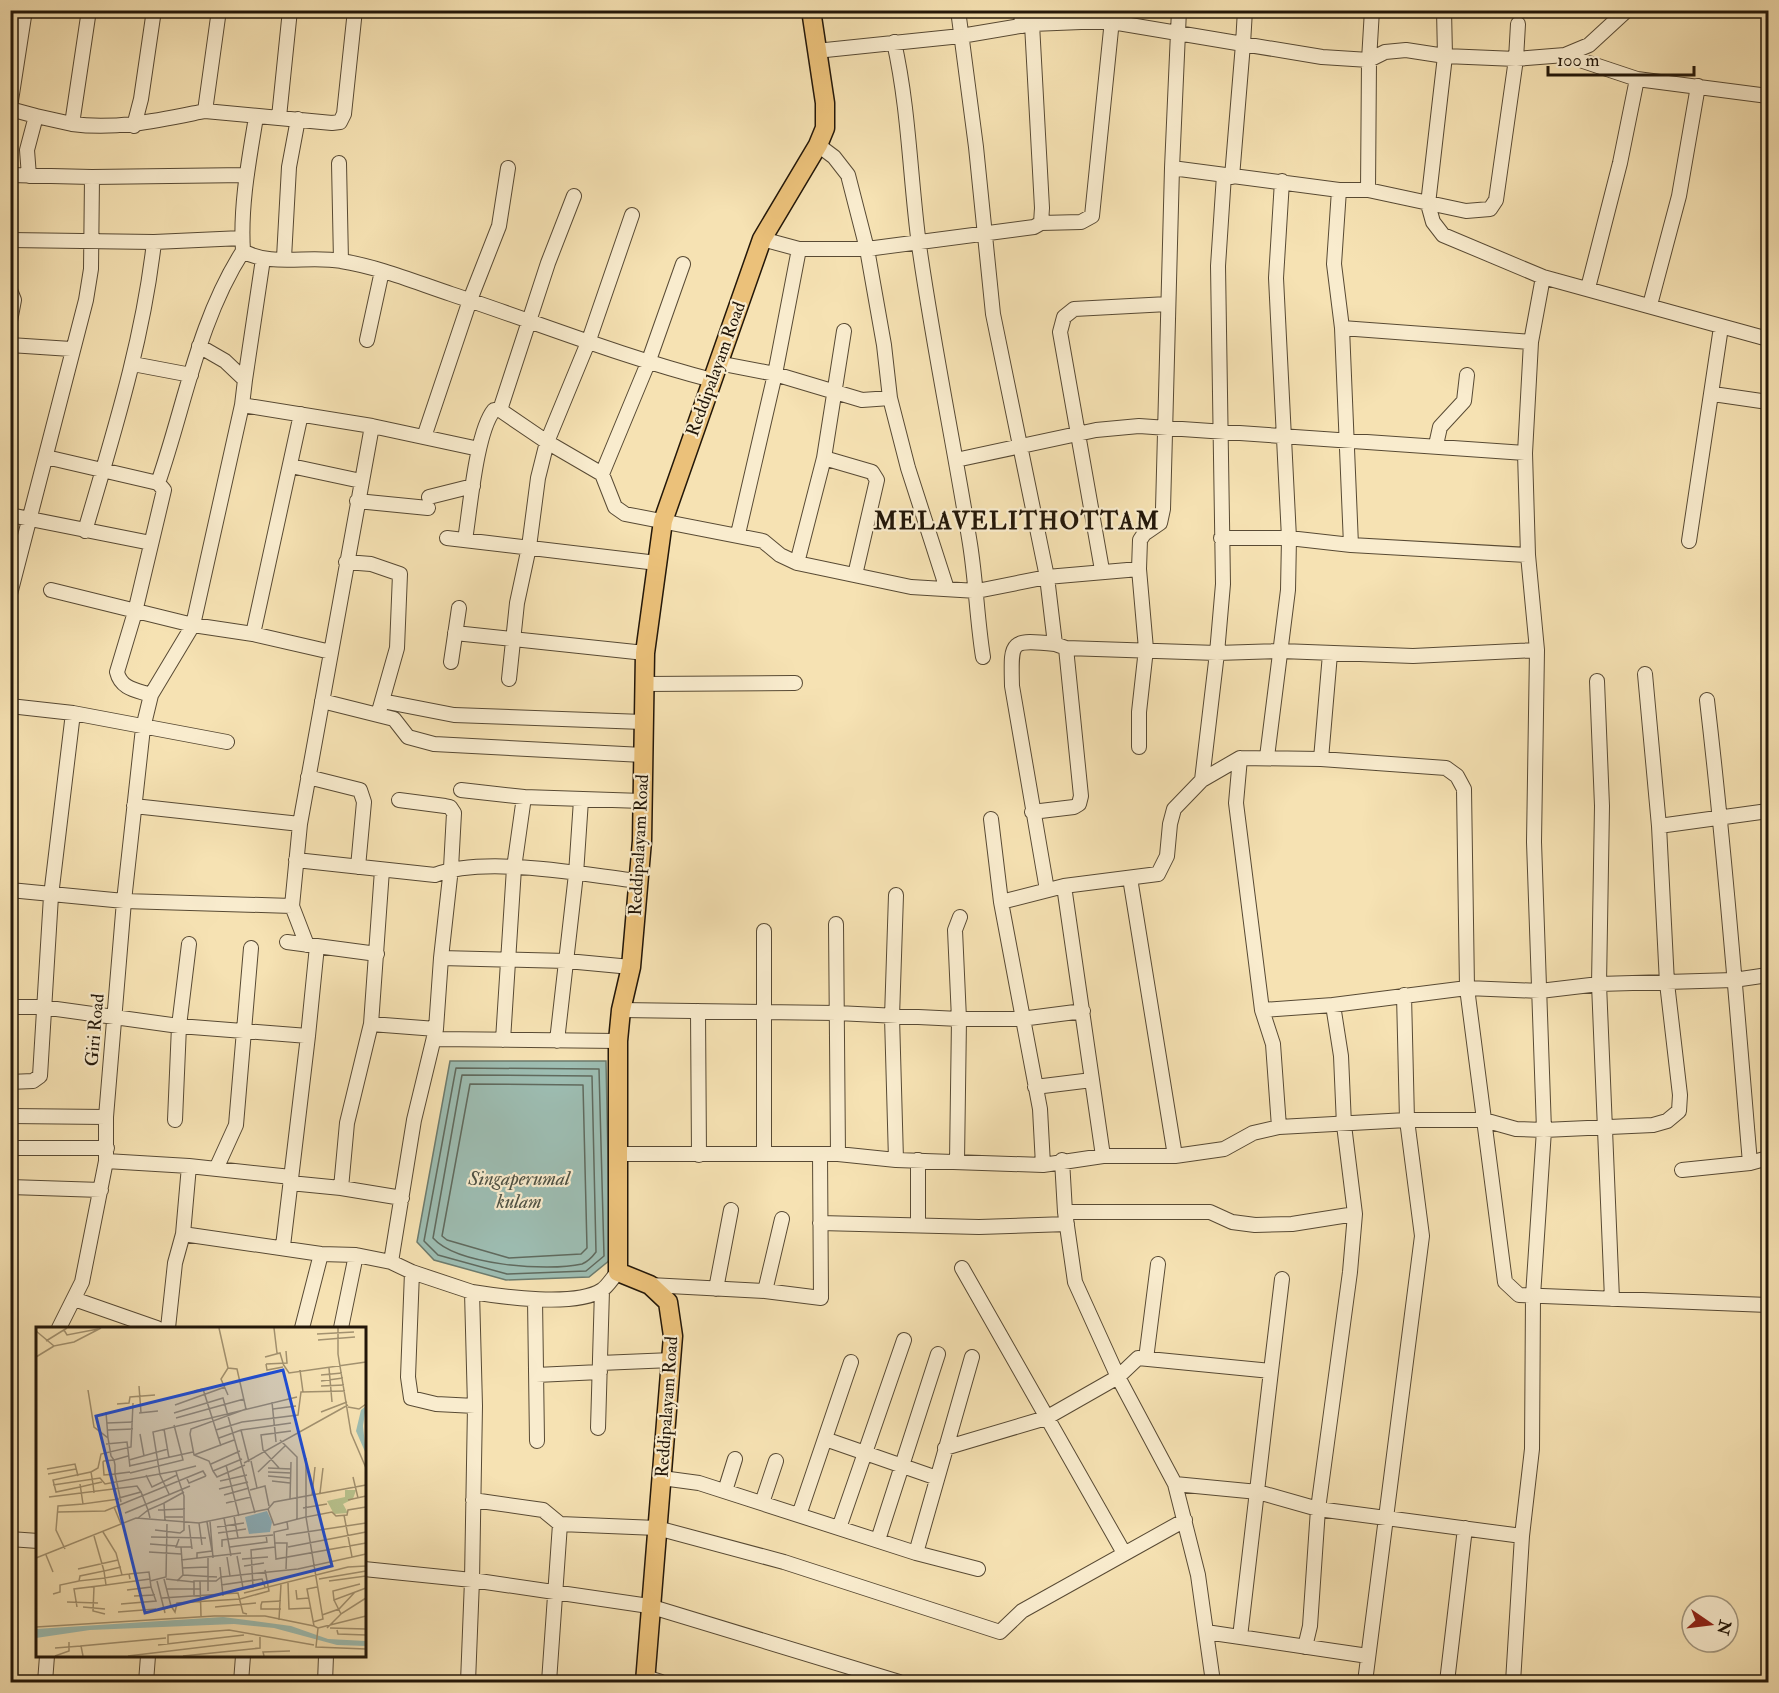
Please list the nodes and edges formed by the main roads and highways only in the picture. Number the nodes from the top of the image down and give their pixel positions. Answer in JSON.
{"nodes":[{"id":1,"x":811,"y":10,"type":"edge"},
{"id":2,"x":650,"y":1681,"type":"edge"}],
"edges":[{"from":1,"to":2,"type":"main road","name":"Reddipalayam Road"}]}
